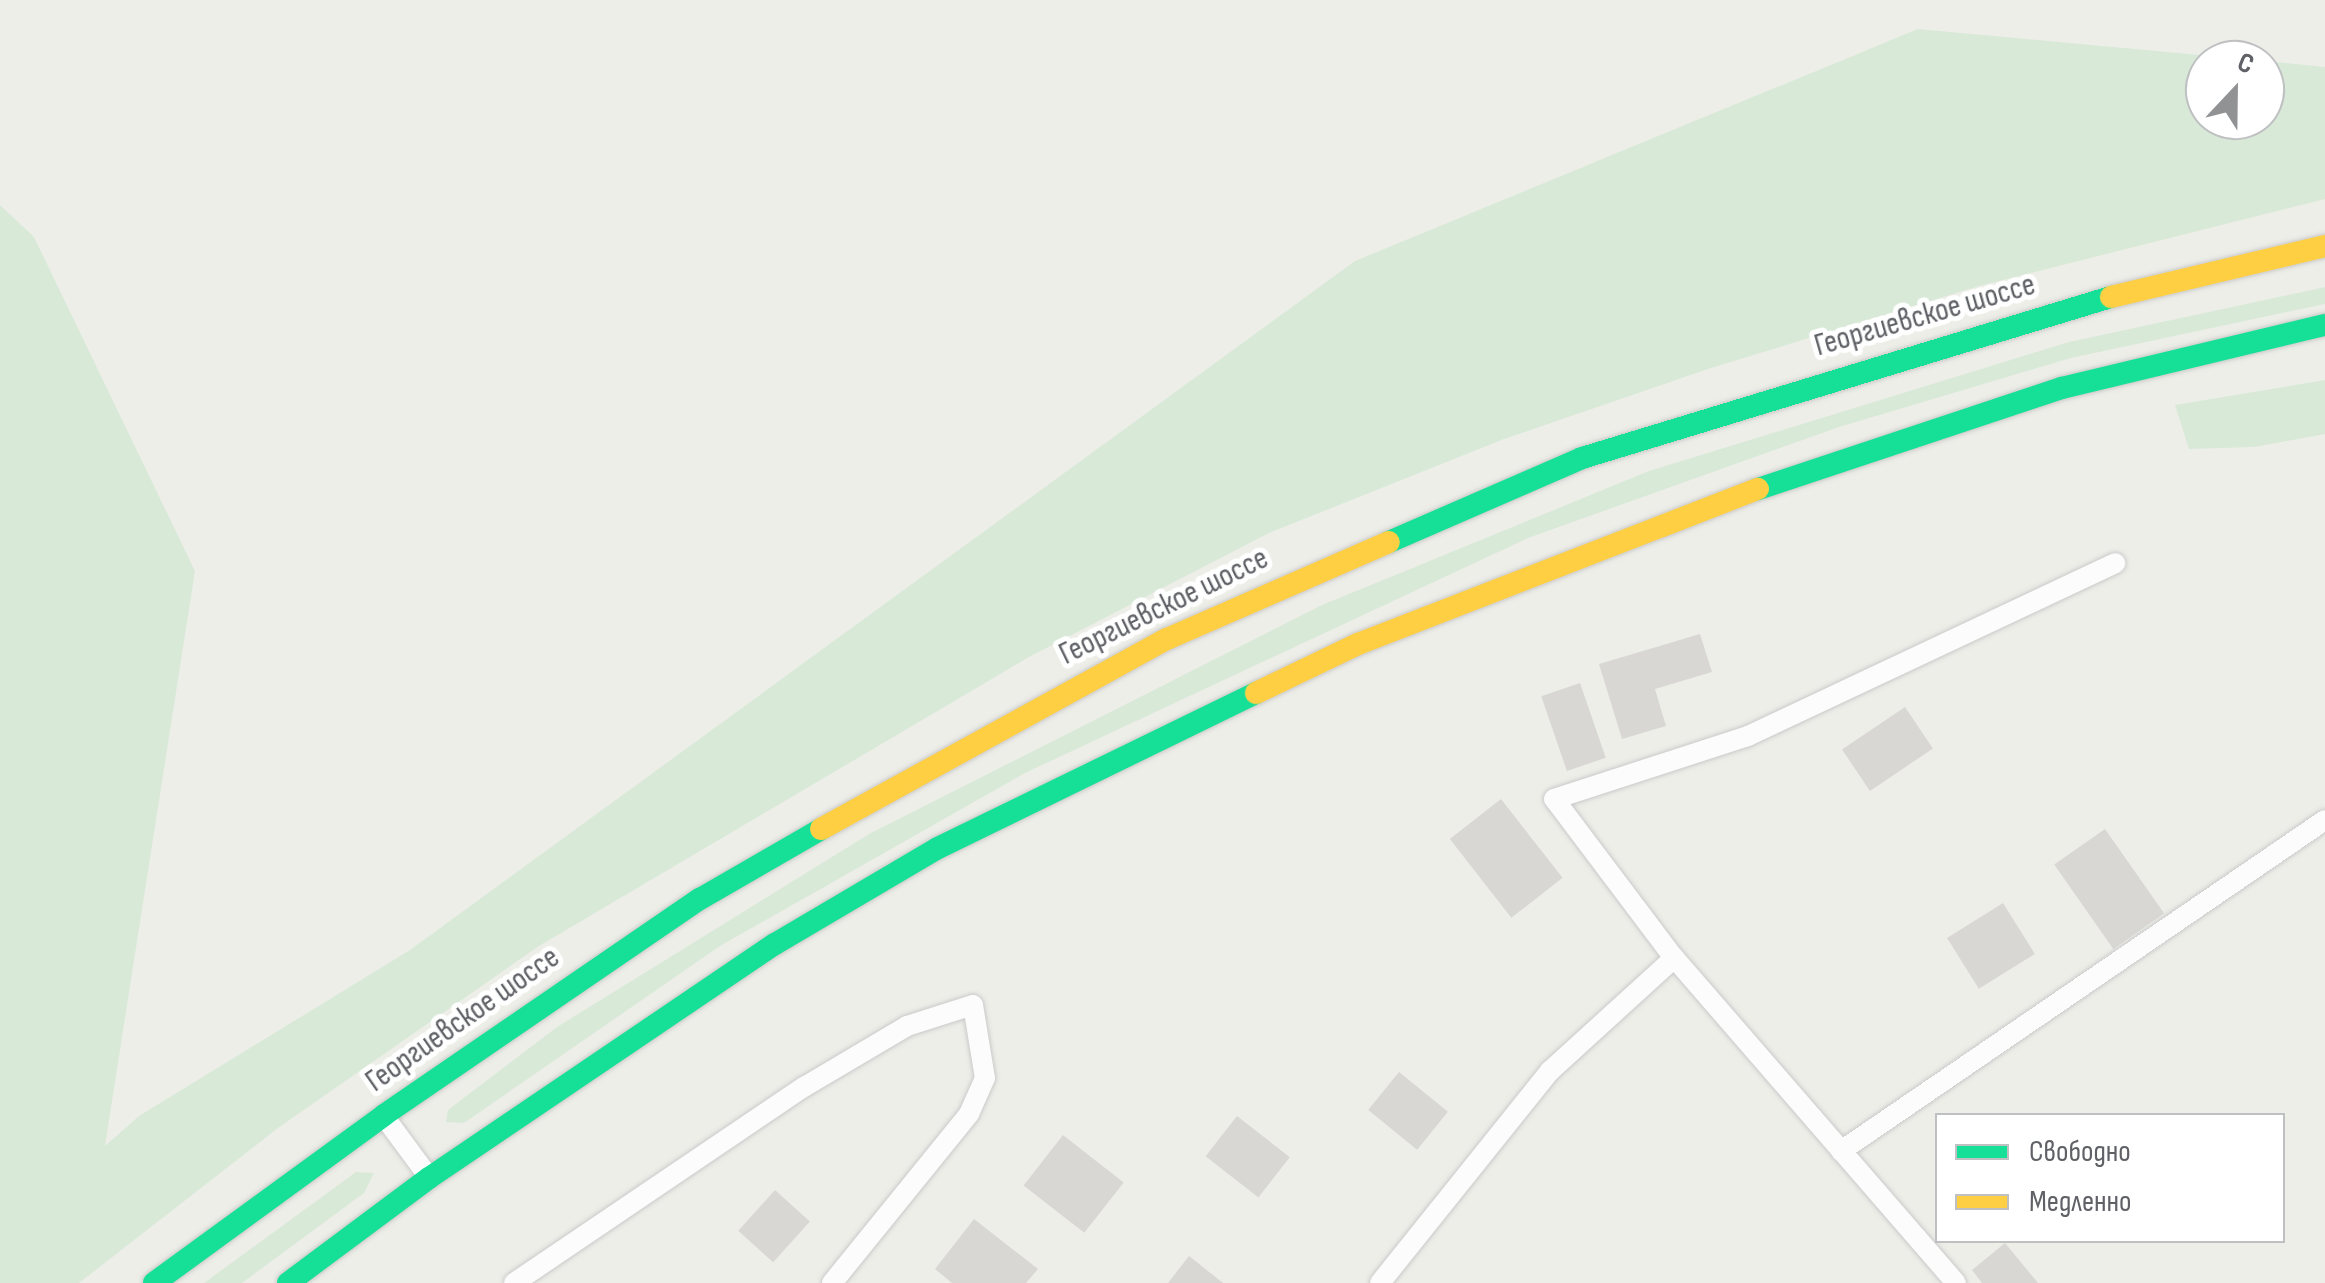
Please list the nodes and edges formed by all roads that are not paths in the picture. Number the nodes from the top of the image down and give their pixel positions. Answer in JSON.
{"nodes":[{"id":1,"x":2325,"y":246,"type":"edge"},
{"id":2,"x":2325,"y":324,"type":"edge"},
{"id":3,"x":2116,"y":562,"type":"dead end"},
{"id":4,"x":2325,"y":820,"type":"edge"},
{"id":5,"x":1674,"y":958,"type":"junction"},
{"id":6,"x":384,"y":1115,"type":"junction"},
{"id":7,"x":1841,"y":1150,"type":"junction"},
{"id":8,"x":429,"y":1178,"type":"junction"},
{"id":9,"x":154,"y":1283,"type":"edge"},
{"id":10,"x":288,"y":1283,"type":"edge"},
{"id":11,"x":514,"y":1283,"type":"edge"},
{"id":12,"x":832,"y":1283,"type":"edge"},
{"id":13,"x":1380,"y":1283,"type":"edge"},
{"id":14,"x":1956,"y":1283,"type":"edge"}],
"edges":[{"from":1,"to":6,"type":"main road","name":"Георгиевское шоссе"},
{"from":2,"to":8,"type":"main road"},
{"from":3,"to":5,"type":"lane"},
{"from":4,"to":7,"type":"lane"},
{"from":5,"to":7,"type":"lane"},
{"from":5,"to":13,"type":"lane"},
{"from":6,"to":8,"type":"lane"},
{"from":6,"to":9,"type":"main road","name":"Георгиевское шоссе"},
{"from":7,"to":14,"type":"lane"},
{"from":8,"to":10,"type":"main road"},
{"from":11,"to":12,"type":"lane"}]}
